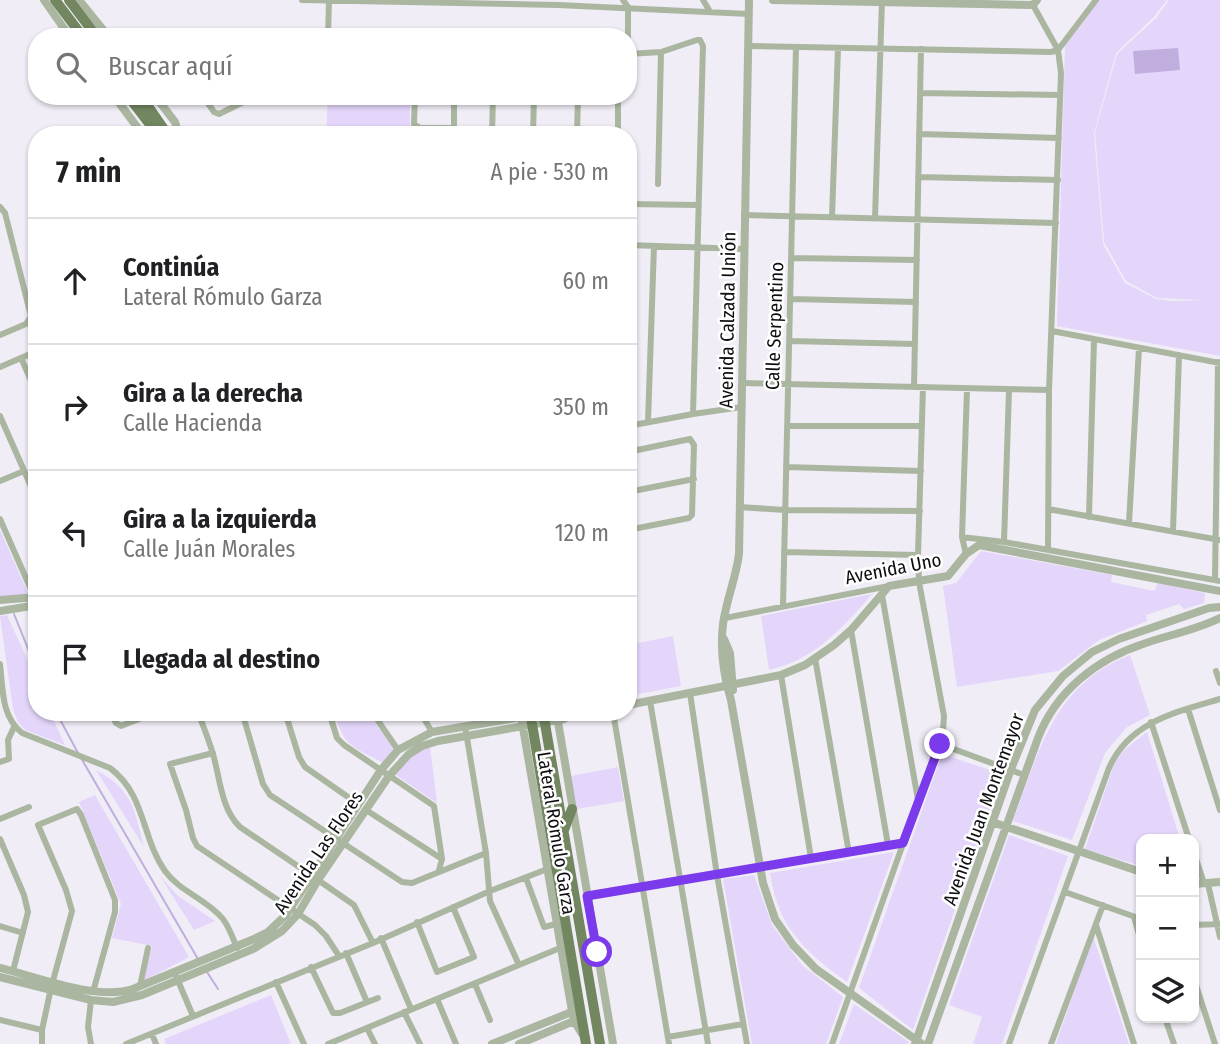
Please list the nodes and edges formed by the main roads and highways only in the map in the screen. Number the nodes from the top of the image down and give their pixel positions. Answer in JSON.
{"nodes":[{"id":1,"x":55,"y":0,"type":"edge"},
{"id":2,"x":69,"y":0,"type":"edge"},
{"id":3,"x":76,"y":28,"type":"edge"},
{"id":4,"x":90,"y":28,"type":"edge"},
{"id":5,"x":135,"y":105,"type":"edge"},
{"id":6,"x":147,"y":105,"type":"edge"},
{"id":7,"x":151,"y":126,"type":"edge"},
{"id":8,"x":162,"y":126,"type":"edge"},
{"id":9,"x":533,"y":721,"type":"edge"},
{"id":10,"x":534,"y":721,"type":"edge"},
{"id":11,"x":572,"y":809,"type":"road end"},
{"id":12,"x":564,"y":830,"type":"junction"},
{"id":13,"x":582,"y":946,"type":"junction"},
{"id":14,"x":575,"y":1014,"type":"junction"},
{"id":15,"x":592,"y":1043,"type":"edge"}],
"edges":[{"from":1,"to":3,"type":"main road"},
{"from":2,"to":4,"type":"main road"},
{"from":5,"to":7,"type":"main road"},
{"from":6,"to":8,"type":"main road"},
{"from":9,"to":14,"type":"main road"},
{"from":10,"to":12,"type":"main road"},
{"from":11,"to":12,"type":"main road"},
{"from":12,"to":13,"type":"main road"},
{"from":13,"to":14,"type":"main road"},
{"from":13,"to":15,"type":"main road"},
{"from":14,"to":15,"type":"main road"}]}
